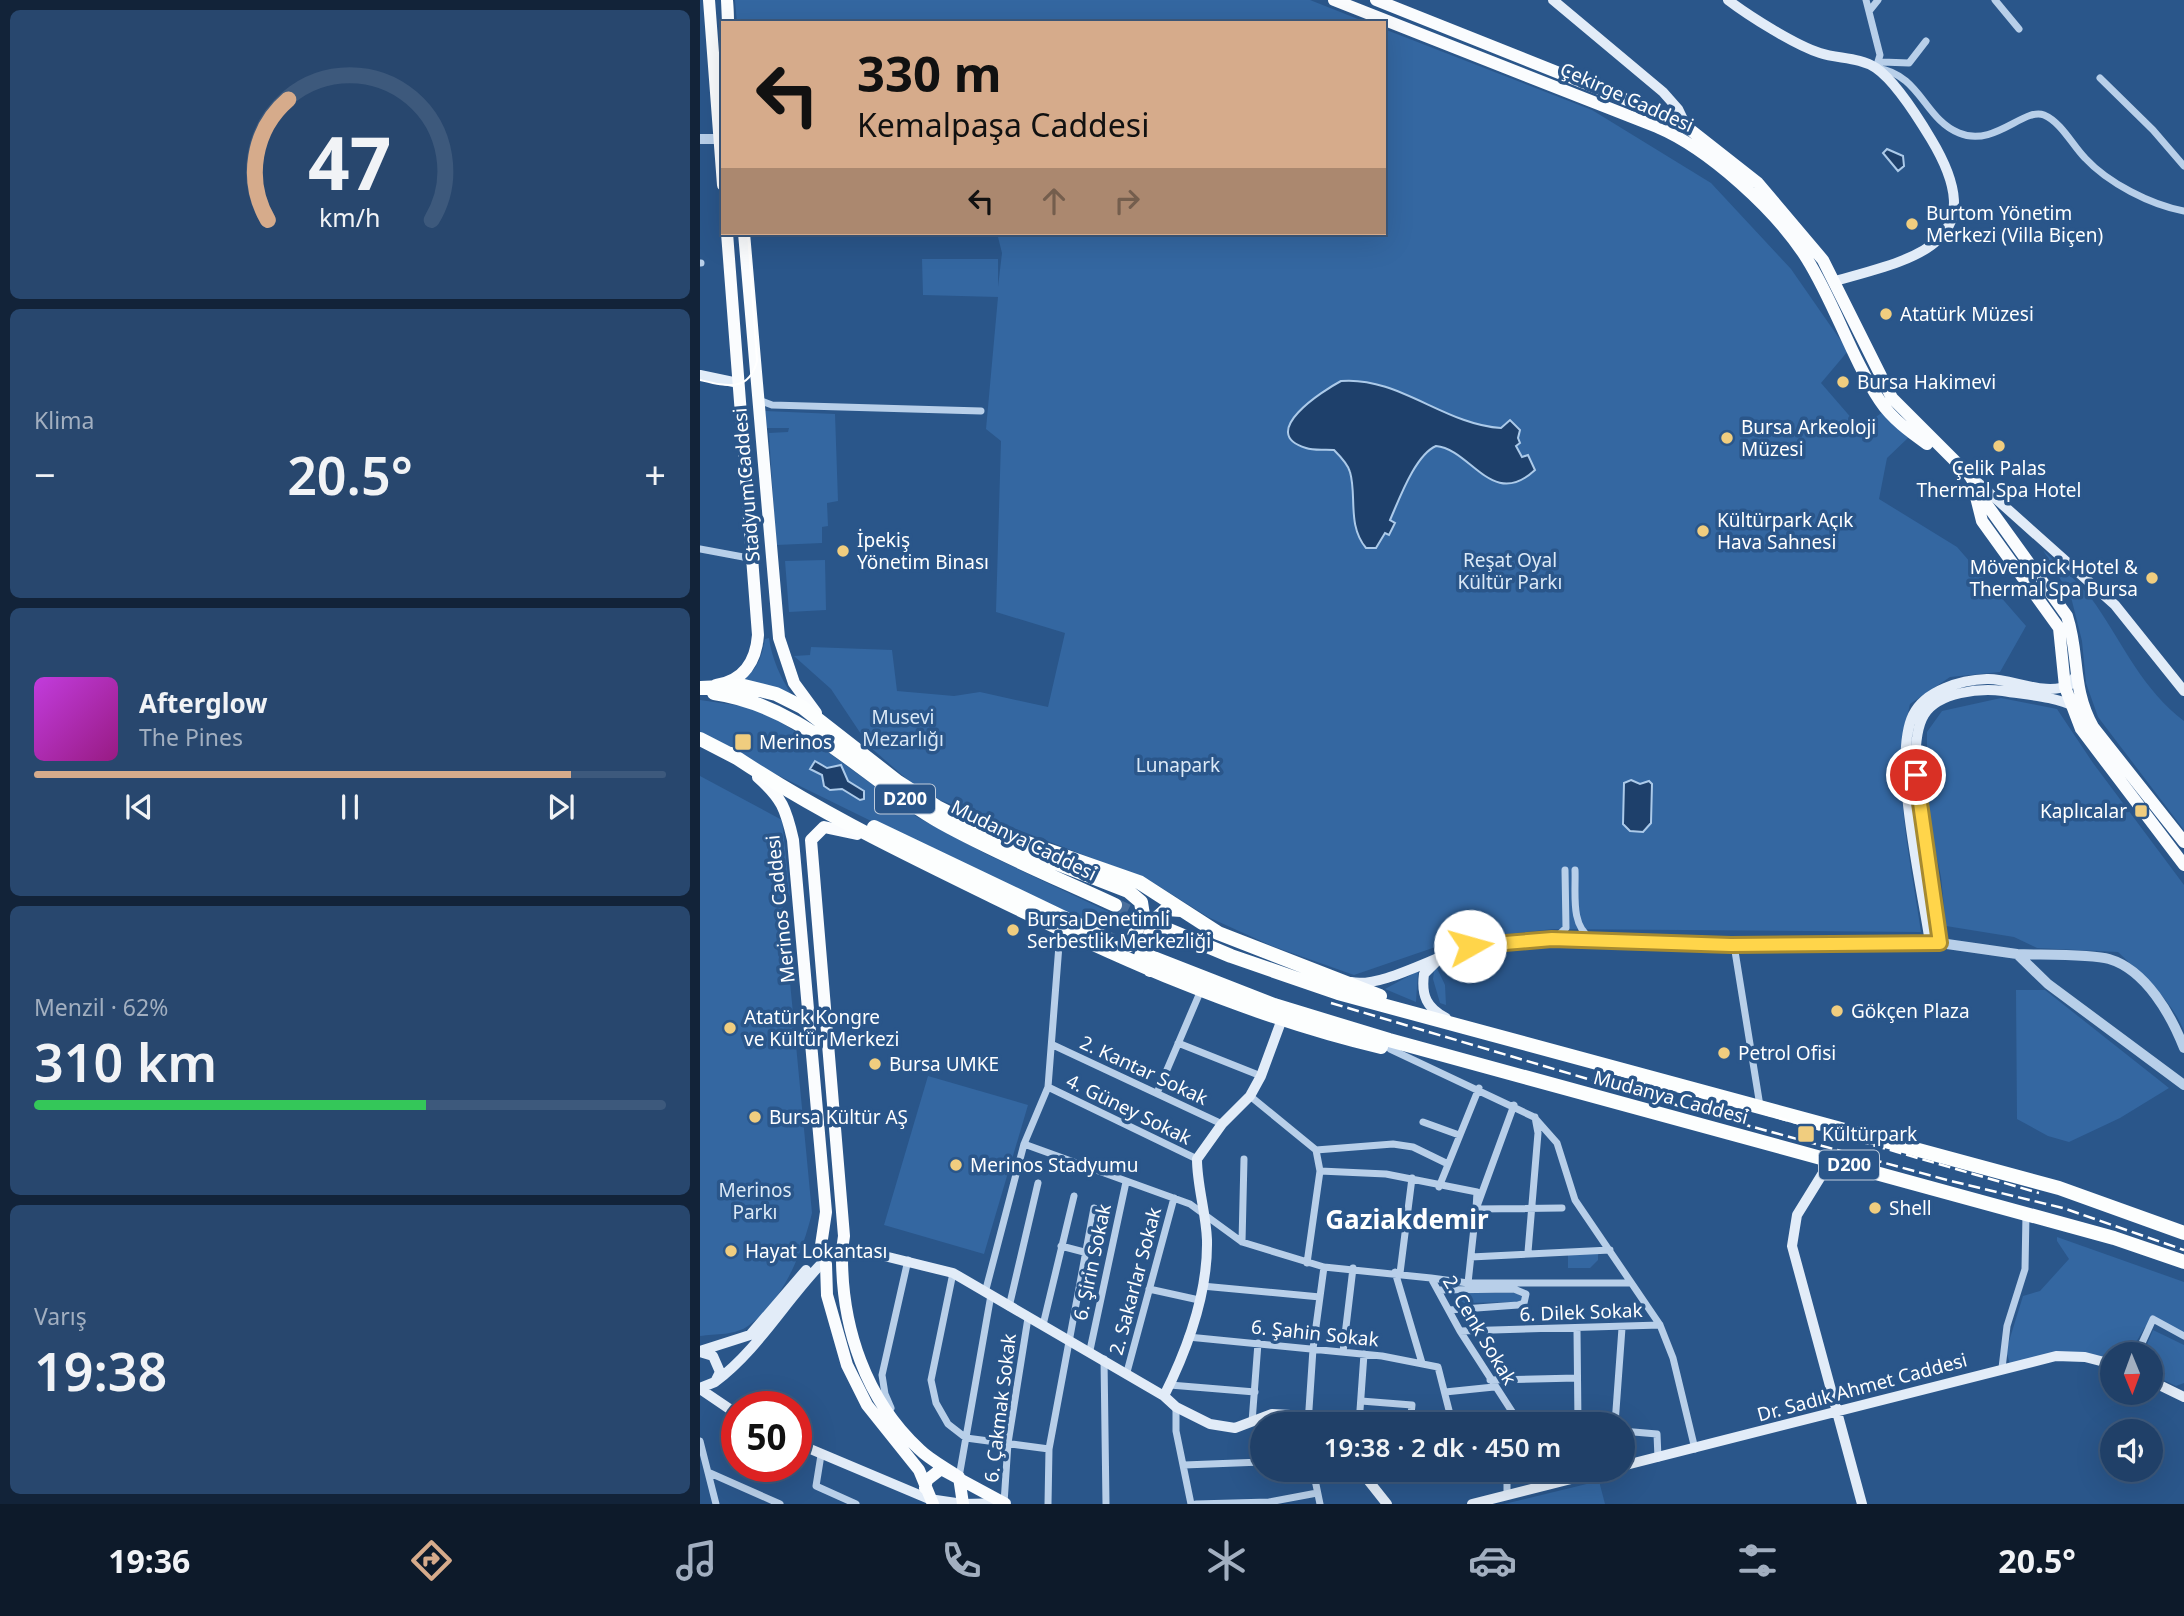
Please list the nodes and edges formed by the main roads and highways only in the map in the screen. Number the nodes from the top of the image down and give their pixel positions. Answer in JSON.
{"nodes":[{"id":1,"x":709,"y":0,"type":"edge"},
{"id":2,"x":727,"y":0,"type":"edge"},
{"id":3,"x":1334,"y":0,"type":"edge"},
{"id":4,"x":1376,"y":0,"type":"edge"},
{"id":5,"x":1553,"y":0,"type":"edge"},
{"id":6,"x":1728,"y":0,"type":"edge"},
{"id":7,"x":728,"y":21,"type":"edge"},
{"id":8,"x":1688,"y":128,"type":"junction"},
{"id":9,"x":1691,"y":145,"type":"junction"},
{"id":10,"x":721,"y":167,"type":"edge"},
{"id":11,"x":727,"y":235,"type":"edge"},
{"id":12,"x":744,"y":235,"type":"edge"},
{"id":13,"x":1814,"y":270,"type":"junction"},
{"id":14,"x":1835,"y":281,"type":"junction"},
{"id":15,"x":700,"y":375,"type":"edge"},
{"id":16,"x":738,"y":383,"type":"junction"},
{"id":17,"x":1970,"y":476,"type":"junction"},
{"id":18,"x":2076,"y":675,"type":"junction"},
{"id":19,"x":2065,"y":687,"type":"junction"},
{"id":20,"x":700,"y":688,"type":"edge"},
{"id":21,"x":2184,"y":691,"type":"edge"},
{"id":22,"x":2069,"y":703,"type":"junction"},
{"id":23,"x":2085,"y":712,"type":"junction"},
{"id":24,"x":823,"y":721,"type":"junction"},
{"id":25,"x":700,"y":739,"type":"edge"},
{"id":26,"x":731,"y":754,"type":"junction"},
{"id":27,"x":937,"y":807,"type":"junction"},
{"id":28,"x":878,"y":841,"type":"junction"},
{"id":29,"x":2184,"y":842,"type":"edge"},
{"id":30,"x":2184,"y":865,"type":"edge"},
{"id":31,"x":1115,"y":905,"type":"tunnel mouth"},
{"id":32,"x":1181,"y":910,"type":"junction"},
{"id":33,"x":1164,"y":928,"type":"tunnel mouth"},
{"id":34,"x":1100,"y":935,"type":"tunnel mouth"},
{"id":35,"x":1935,"y":943,"type":"junction"},
{"id":36,"x":1455,"y":949,"type":"junction"},
{"id":37,"x":1108,"y":950,"type":"junction"},
{"id":38,"x":1151,"y":964,"type":"junction"},
{"id":39,"x":1331,"y":977,"type":"junction"},
{"id":40,"x":1282,"y":1019,"type":"junction"},
{"id":41,"x":1457,"y":1024,"type":"junction"},
{"id":42,"x":1513,"y":1074,"type":"junction"},
{"id":43,"x":1831,"y":1160,"type":"junction"},
{"id":44,"x":2184,"y":1233,"type":"edge"},
{"id":45,"x":842,"y":1254,"type":"junction"},
{"id":46,"x":822,"y":1258,"type":"junction"},
{"id":47,"x":2184,"y":1262,"type":"edge"},
{"id":48,"x":700,"y":1352,"type":"edge"},
{"id":49,"x":2100,"y":1361,"type":"edge"},
{"id":50,"x":715,"y":1382,"type":"junction"},
{"id":51,"x":2163,"y":1387,"type":"edge"},
{"id":52,"x":700,"y":1388,"type":"edge"},
{"id":53,"x":1167,"y":1391,"type":"junction"},
{"id":54,"x":2184,"y":1397,"type":"edge"},
{"id":55,"x":721,"y":1403,"type":"edge"},
{"id":56,"x":1836,"y":1414,"type":"junction"},
{"id":57,"x":1250,"y":1423,"type":"edge"},
{"id":58,"x":812,"y":1451,"type":"edge"},
{"id":59,"x":1635,"y":1463,"type":"edge"},
{"id":60,"x":959,"y":1477,"type":"junction"},
{"id":61,"x":1370,"y":1482,"type":"edge"},
{"id":62,"x":1554,"y":1482,"type":"edge"},
{"id":63,"x":929,"y":1497,"type":"edge"},
{"id":64,"x":963,"y":1504,"type":"edge"},
{"id":65,"x":1005,"y":1504,"type":"edge"},
{"id":66,"x":1387,"y":1504,"type":"edge"},
{"id":67,"x":1472,"y":1504,"type":"edge"},
{"id":68,"x":1862,"y":1504,"type":"edge"}],
"edges":[{"from":1,"to":10,"type":"main road"},
{"from":2,"to":7,"type":"main road"},
{"from":3,"to":9,"type":"main road","name":"Çekirge Caddesi"},
{"from":4,"to":8,"type":"main road","name":"Çekirge Caddesi"},
{"from":5,"to":8,"type":"main road"},
{"from":6,"to":14,"type":"main road"},
{"from":8,"to":9,"type":"main road"},
{"from":8,"to":14,"type":"main road","name":"Çekirge Caddesi"},
{"from":9,"to":13,"type":"main road","name":"Çekirge Caddesi"},
{"from":11,"to":16,"type":"main road"},
{"from":12,"to":24,"type":"main road","name":"Stadyum Caddesi"},
{"from":13,"to":14,"type":"main road"},
{"from":13,"to":17,"type":"main road","name":"Çekirge Caddesi"},
{"from":14,"to":17,"type":"main road","name":"Çekirge Caddesi"},
{"from":15,"to":16,"type":"main road"},
{"from":16,"to":20,"type":"main road"},
{"from":17,"to":18,"type":"main road"},
{"from":17,"to":19,"type":"main road"},
{"from":17,"to":21,"type":"main road","name":"Çekirge Caddesi"},
{"from":18,"to":19,"type":"main road"},
{"from":18,"to":23,"type":"main road"},
{"from":19,"to":22,"type":"main road"},
{"from":19,"to":35,"type":"main road"},
{"from":20,"to":24,"type":"highway"},
{"from":20,"to":31,"type":"highway","name":"Mudanya Caddesi","number":"D200"},
{"from":22,"to":23,"type":"main road"},
{"from":22,"to":30,"type":"main road"},
{"from":22,"to":35,"type":"main road"},
{"from":23,"to":29,"type":"main road"},
{"from":24,"to":27,"type":"highway"},
{"from":25,"to":26,"type":"highway"},
{"from":26,"to":28,"type":"highway"},
{"from":26,"to":34,"type":"highway","number":"D200"},
{"from":26,"to":46,"type":"main road","name":"Merinos Caddesi"},
{"from":27,"to":32,"type":"highway"},
{"from":27,"to":37,"type":"highway"},
{"from":28,"to":37,"type":"highway"},
{"from":28,"to":45,"type":"main road","name":"Merinos Caddesi"},
{"from":32,"to":38,"type":"highway"},
{"from":32,"to":39,"type":"highway"},
{"from":33,"to":41,"type":"highway","name":"Mudanya Caddesi","number":"D200"},
{"from":35,"to":36,"type":"main road"},
{"from":36,"to":39,"type":"main road"},
{"from":36,"to":41,"type":"main road"},
{"from":37,"to":38,"type":"highway"},
{"from":38,"to":40,"type":"highway"},
{"from":38,"to":42,"type":"highway","name":"Mudanya Caddesi","number":"D200"},
{"from":39,"to":41,"type":"highway"},
{"from":40,"to":42,"type":"highway"},
{"from":40,"to":53,"type":"main road"},
{"from":41,"to":44,"type":"highway","name":"Mudanya Caddesi","number":"D200"},
{"from":42,"to":43,"type":"highway","name":"Mudanya Caddesi","number":"D200"},
{"from":43,"to":47,"type":"highway","name":"Mudanya Caddesi","number":"D200"},
{"from":43,"to":56,"type":"main road"},
{"from":45,"to":46,"type":"main road"},
{"from":45,"to":46,"type":"main road"},
{"from":45,"to":53,"type":"main road"},
{"from":45,"to":60,"type":"main road"},
{"from":46,"to":48,"type":"main road"},
{"from":46,"to":50,"type":"main road"},
{"from":46,"to":63,"type":"main road","name":"Merinos Caddesi"},
{"from":48,"to":50,"type":"main road"},
{"from":49,"to":56,"type":"main road","name":"Dr. Sadık Ahmet Caddesi"},
{"from":50,"to":52,"type":"main road"},
{"from":51,"to":54,"type":"main road"},
{"from":52,"to":55,"type":"main road"},
{"from":53,"to":57,"type":"main road"},
{"from":56,"to":59,"type":"main road","name":"Dr. Sadık Ahmet Caddesi"},
{"from":56,"to":68,"type":"main road"},
{"from":58,"to":63,"type":"main road"},
{"from":60,"to":63,"type":"main road"},
{"from":60,"to":64,"type":"main road"},
{"from":60,"to":65,"type":"main road"},
{"from":61,"to":66,"type":"main road"},
{"from":62,"to":67,"type":"main road"},
{"from":63,"to":64,"type":"main road"},
{"from":64,"to":65,"type":"main road"}]}
